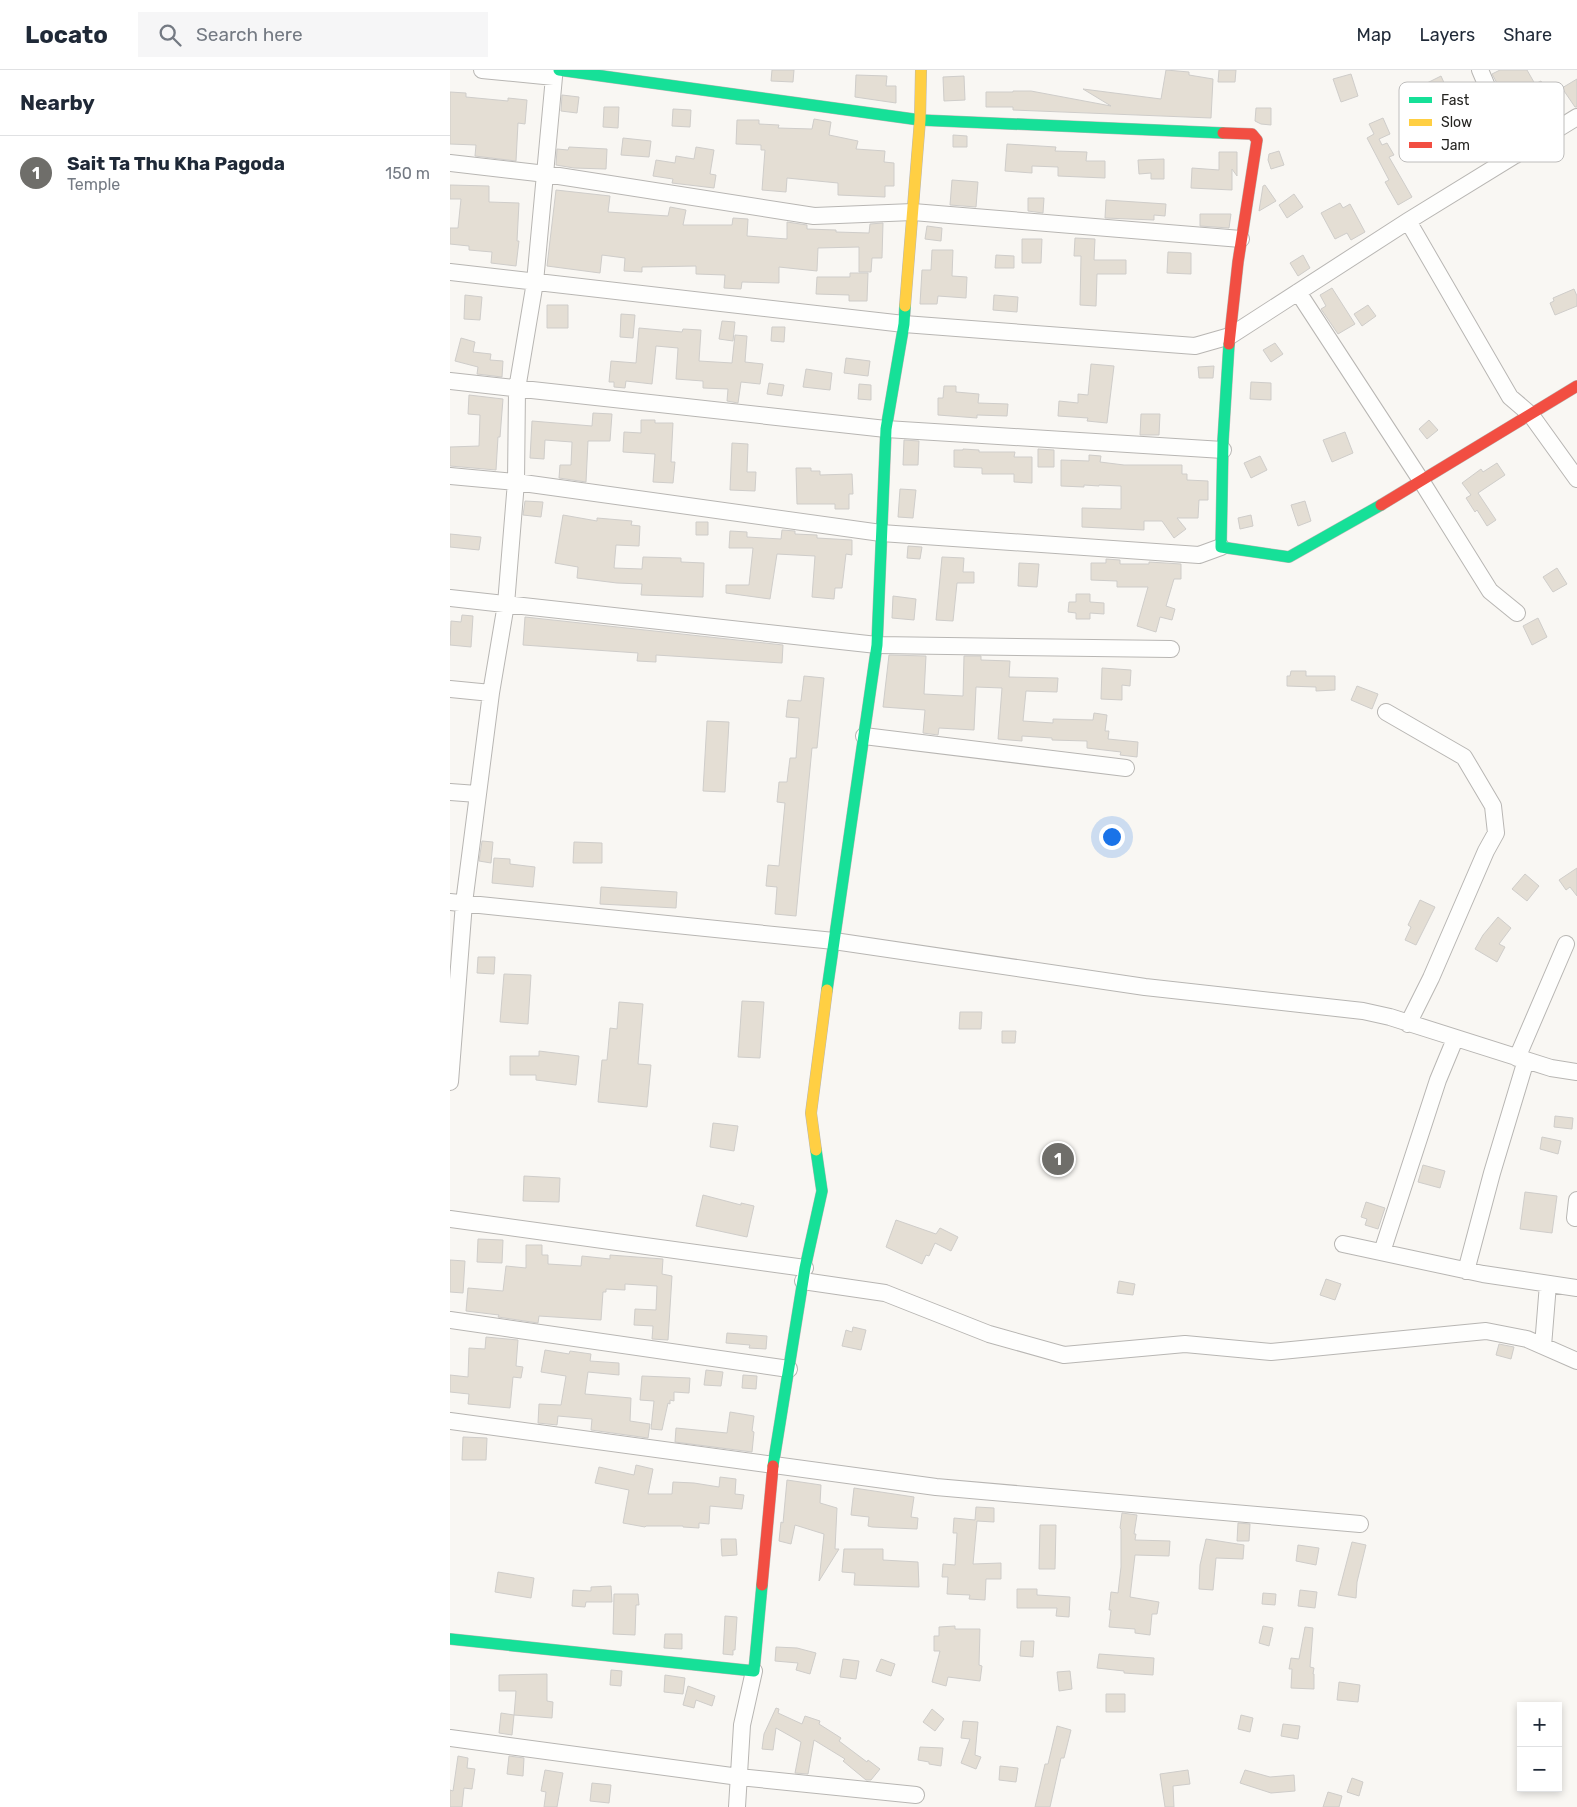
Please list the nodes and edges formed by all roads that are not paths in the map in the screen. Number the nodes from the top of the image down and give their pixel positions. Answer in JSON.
{"nodes":[{"id":1,"x":482,"y":70,"type":"edge"},
{"id":2,"x":921,"y":70,"type":"edge"},
{"id":3,"x":1480,"y":70,"type":"edge"},
{"id":4,"x":556,"y":72,"type":"edge"},
{"id":5,"x":1485,"y":82,"type":"edge"},
{"id":6,"x":1577,"y":117,"type":"edge"},
{"id":7,"x":920,"y":120,"type":"junction"},
{"id":8,"x":1564,"y":125,"type":"edge"},
{"id":9,"x":1505,"y":162,"type":"edge"},
{"id":10,"x":450,"y":163,"type":"edge"},
{"id":11,"x":546,"y":174,"type":"junction"},
{"id":12,"x":913,"y":212,"type":"junction"},
{"id":13,"x":1408,"y":221,"type":"junction"},
{"id":14,"x":1241,"y":239,"type":"junction"},
{"id":15,"x":450,"y":272,"type":"edge"},
{"id":16,"x":535,"y":282,"type":"junction"},
{"id":17,"x":1298,"y":292,"type":"junction"},
{"id":18,"x":904,"y":324,"type":"junction"},
{"id":19,"x":1230,"y":336,"type":"junction"},
{"id":20,"x":450,"y":381,"type":"edge"},
{"id":21,"x":1577,"y":386,"type":"edge"},
{"id":22,"x":517,"y":389,"type":"junction"},
{"id":23,"x":1531,"y":415,"type":"junction"},
{"id":24,"x":886,"y":428,"type":"junction"},
{"id":25,"x":1223,"y":450,"type":"junction"},
{"id":26,"x":450,"y":476,"type":"edge"},
{"id":27,"x":1577,"y":479,"type":"edge"},
{"id":28,"x":516,"y":482,"type":"junction"},
{"id":29,"x":1422,"y":482,"type":"junction"},
{"id":30,"x":881,"y":533,"type":"junction"},
{"id":31,"x":1221,"y":547,"type":"junction"},
{"id":32,"x":450,"y":598,"type":"edge"},
{"id":33,"x":506,"y":604,"type":"junction"},
{"id":34,"x":1517,"y":613,"type":"dead end"},
{"id":35,"x":877,"y":645,"type":"junction"},
{"id":36,"x":1171,"y":649,"type":"dead end"},
{"id":37,"x":450,"y":689,"type":"edge"},
{"id":38,"x":491,"y":693,"type":"junction"},
{"id":39,"x":1386,"y":712,"type":"dead end"},
{"id":40,"x":864,"y":736,"type":"junction"},
{"id":41,"x":1126,"y":768,"type":"dead end"},
{"id":42,"x":450,"y":792,"type":"edge"},
{"id":43,"x":477,"y":794,"type":"junction"},
{"id":44,"x":457,"y":902,"type":"edge"},
{"id":45,"x":834,"y":941,"type":"junction"},
{"id":46,"x":1566,"y":944,"type":"dead end"},
{"id":47,"x":453,"y":1008,"type":"edge"},
{"id":48,"x":1408,"y":1024,"type":"junction"},
{"id":49,"x":1455,"y":1039,"type":"junction"},
{"id":50,"x":1521,"y":1059,"type":"junction"},
{"id":51,"x":1577,"y":1072,"type":"edge"},
{"id":52,"x":450,"y":1082,"type":"edge"},
{"id":53,"x":1577,"y":1200,"type":"edge"},
{"id":54,"x":1575,"y":1218,"type":"dead end"},
{"id":55,"x":450,"y":1220,"type":"edge"},
{"id":56,"x":1343,"y":1244,"type":"dead end"},
{"id":57,"x":1382,"y":1252,"type":"junction"},
{"id":58,"x":1466,"y":1271,"type":"junction"},
{"id":59,"x":804,"y":1274,"type":"junction"},
{"id":60,"x":1548,"y":1284,"type":"junction"},
{"id":61,"x":1577,"y":1288,"type":"edge"},
{"id":62,"x":450,"y":1320,"type":"edge"},
{"id":63,"x":1543,"y":1346,"type":"junction"},
{"id":64,"x":1577,"y":1361,"type":"edge"},
{"id":65,"x":789,"y":1369,"type":"junction"},
{"id":66,"x":450,"y":1421,"type":"edge"},
{"id":67,"x":773,"y":1466,"type":"junction"},
{"id":68,"x":1360,"y":1524,"type":"dead end"},
{"id":69,"x":450,"y":1639,"type":"edge"},
{"id":70,"x":754,"y":1671,"type":"junction"},
{"id":71,"x":450,"y":1738,"type":"edge"},
{"id":72,"x":739,"y":1777,"type":"junction"},
{"id":73,"x":916,"y":1795,"type":"dead end"},
{"id":74,"x":737,"y":1807,"type":"edge"}],
"edges":[{"from":1,"to":4,"type":"street"},
{"from":2,"to":7,"type":"street"},
{"from":3,"to":5,"type":"street"},
{"from":4,"to":7,"type":"street"},
{"from":4,"to":11,"type":"street"},
{"from":6,"to":8,"type":"street"},
{"from":7,"to":12,"type":"street"},
{"from":7,"to":14,"type":"street"},
{"from":9,"to":13,"type":"street"},
{"from":10,"to":11,"type":"street"},
{"from":11,"to":12,"type":"street"},
{"from":11,"to":16,"type":"street"},
{"from":12,"to":14,"type":"street"},
{"from":12,"to":18,"type":"street"},
{"from":13,"to":17,"type":"street"},
{"from":13,"to":23,"type":"street"},
{"from":14,"to":19,"type":"street"},
{"from":15,"to":16,"type":"street"},
{"from":16,"to":18,"type":"street"},
{"from":16,"to":22,"type":"street"},
{"from":17,"to":19,"type":"street"},
{"from":17,"to":29,"type":"street"},
{"from":18,"to":19,"type":"street"},
{"from":18,"to":24,"type":"street"},
{"from":19,"to":25,"type":"street"},
{"from":20,"to":22,"type":"street"},
{"from":21,"to":23,"type":"street"},
{"from":22,"to":24,"type":"street"},
{"from":22,"to":28,"type":"street"},
{"from":23,"to":27,"type":"street"},
{"from":23,"to":29,"type":"street"},
{"from":24,"to":25,"type":"street"},
{"from":24,"to":30,"type":"street"},
{"from":25,"to":31,"type":"street"},
{"from":26,"to":28,"type":"street"},
{"from":28,"to":30,"type":"street"},
{"from":28,"to":33,"type":"street"},
{"from":29,"to":31,"type":"street"},
{"from":29,"to":34,"type":"street"},
{"from":30,"to":31,"type":"street"},
{"from":30,"to":35,"type":"street"},
{"from":32,"to":33,"type":"street"},
{"from":33,"to":35,"type":"street"},
{"from":33,"to":38,"type":"street"},
{"from":35,"to":36,"type":"street"},
{"from":35,"to":40,"type":"street"},
{"from":37,"to":38,"type":"street"},
{"from":38,"to":43,"type":"street"},
{"from":39,"to":48,"type":"street"},
{"from":40,"to":41,"type":"street"},
{"from":40,"to":45,"type":"street"},
{"from":42,"to":43,"type":"street"},
{"from":43,"to":44,"type":"street"},
{"from":44,"to":45,"type":"street"},
{"from":44,"to":47,"type":"street"},
{"from":45,"to":48,"type":"street"},
{"from":45,"to":59,"type":"street"},
{"from":46,"to":50,"type":"street"},
{"from":47,"to":52,"type":"street"},
{"from":48,"to":49,"type":"street"},
{"from":49,"to":50,"type":"street"},
{"from":49,"to":57,"type":"street"},
{"from":50,"to":51,"type":"street"},
{"from":50,"to":58,"type":"street"},
{"from":53,"to":54,"type":"street"},
{"from":55,"to":59,"type":"street"},
{"from":56,"to":57,"type":"street"},
{"from":57,"to":58,"type":"street"},
{"from":58,"to":60,"type":"street"},
{"from":59,"to":63,"type":"street"},
{"from":59,"to":65,"type":"street"},
{"from":60,"to":61,"type":"street"},
{"from":60,"to":63,"type":"street"},
{"from":62,"to":65,"type":"street"},
{"from":63,"to":64,"type":"street"},
{"from":65,"to":67,"type":"street"},
{"from":66,"to":67,"type":"street"},
{"from":67,"to":68,"type":"street"},
{"from":67,"to":70,"type":"street"},
{"from":69,"to":70,"type":"street"},
{"from":70,"to":72,"type":"street"},
{"from":71,"to":72,"type":"street"},
{"from":72,"to":73,"type":"street"},
{"from":72,"to":74,"type":"street"}]}
